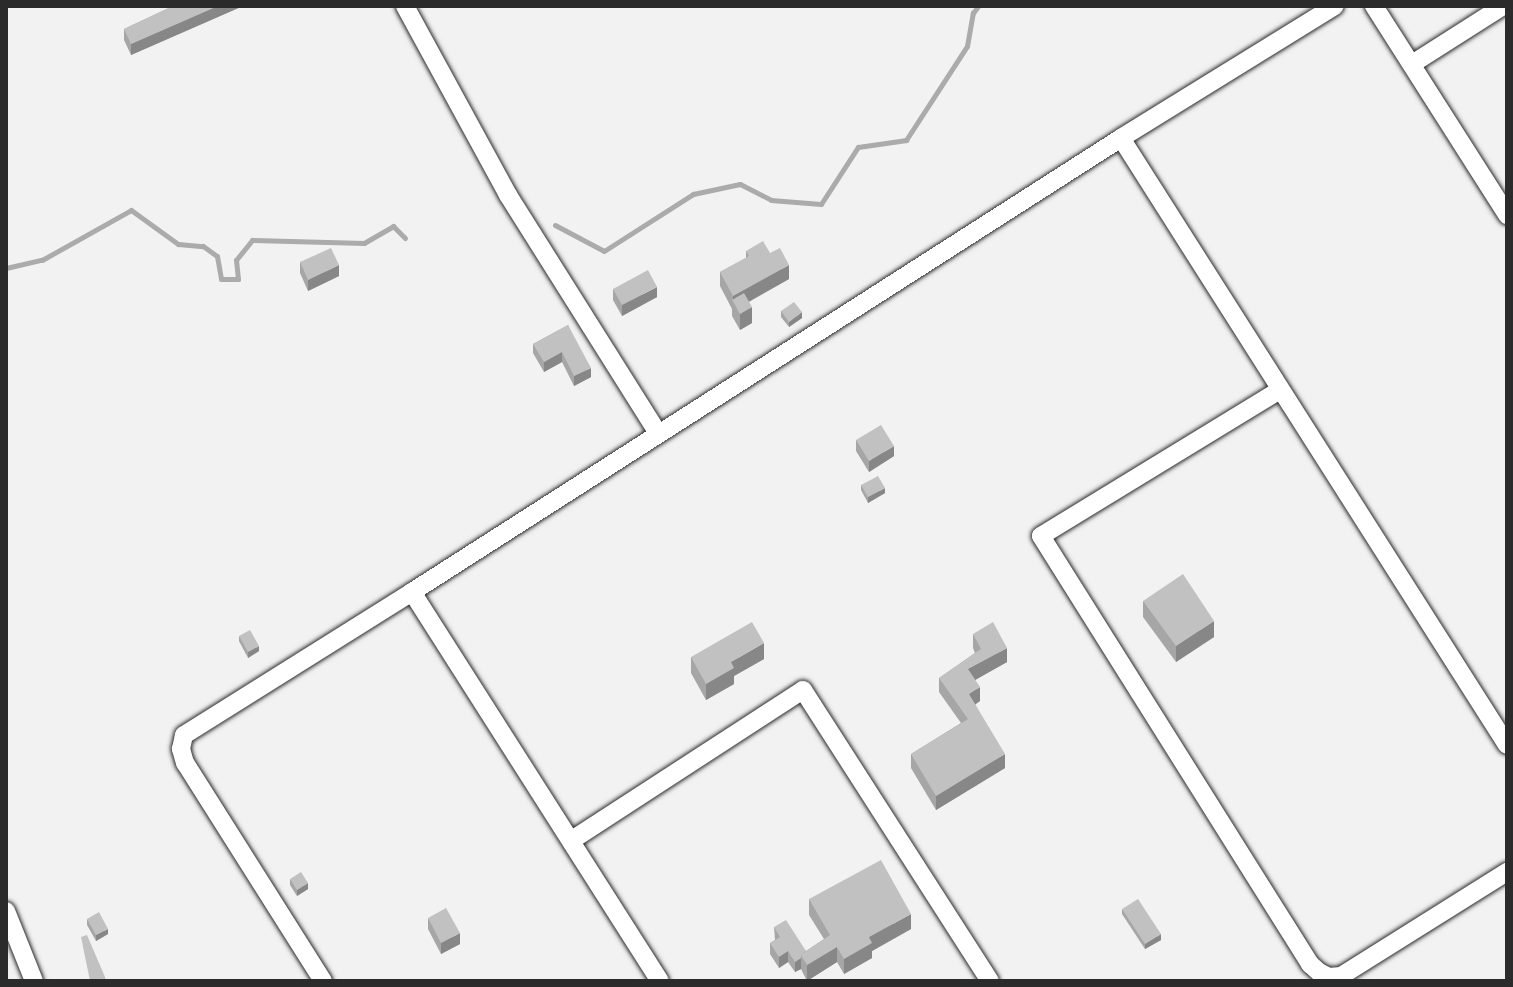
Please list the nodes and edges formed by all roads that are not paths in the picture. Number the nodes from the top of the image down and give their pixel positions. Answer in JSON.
{"nodes":[{"id":1,"x":405,"y":6,"type":"edge"},
{"id":2,"x":1335,"y":6,"type":"edge"},
{"id":3,"x":1374,"y":6,"type":"edge"},
{"id":4,"x":1503,"y":6,"type":"edge"},
{"id":5,"x":1412,"y":64,"type":"junction"},
{"id":6,"x":1121,"y":138,"type":"junction"},
{"id":7,"x":1507,"y":215,"type":"edge"},
{"id":8,"x":1280,"y":390,"type":"junction"},
{"id":9,"x":658,"y":433,"type":"junction"},
{"id":10,"x":412,"y":592,"type":"junction"},
{"id":11,"x":1507,"y":745,"type":"edge"},
{"id":12,"x":572,"y":840,"type":"junction"},
{"id":13,"x":1507,"y":872,"type":"edge"},
{"id":14,"x":6,"y":911,"type":"edge"},
{"id":15,"x":34,"y":981,"type":"edge"},
{"id":16,"x":323,"y":981,"type":"edge"},
{"id":17,"x":660,"y":981,"type":"edge"},
{"id":18,"x":990,"y":981,"type":"edge"}],
"edges":[{"from":1,"to":9,"type":"street"},
{"from":2,"to":6,"type":"street"},
{"from":3,"to":5,"type":"street"},
{"from":4,"to":5,"type":"street"},
{"from":5,"to":7,"type":"street"},
{"from":6,"to":8,"type":"street"},
{"from":6,"to":9,"type":"street"},
{"from":8,"to":11,"type":"street"},
{"from":8,"to":13,"type":"street"},
{"from":9,"to":10,"type":"street"},
{"from":10,"to":12,"type":"street"},
{"from":10,"to":16,"type":"street"},
{"from":12,"to":17,"type":"street"},
{"from":12,"to":18,"type":"street"},
{"from":14,"to":15,"type":"street"}]}
